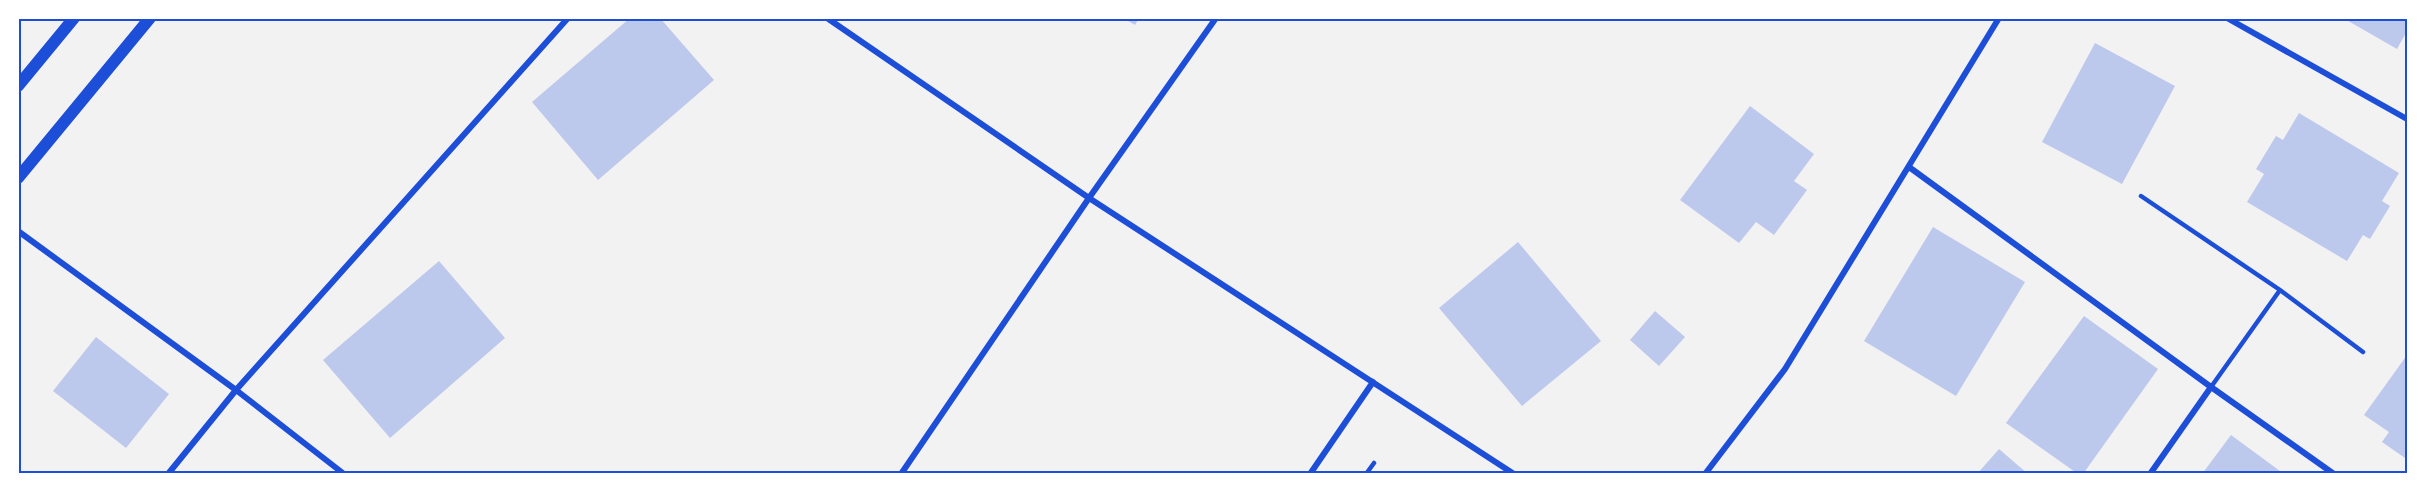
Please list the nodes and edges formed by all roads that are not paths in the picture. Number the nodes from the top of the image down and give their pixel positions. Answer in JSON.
{"nodes":[{"id":1,"x":74,"y":18,"type":"edge"},
{"id":2,"x":150,"y":18,"type":"edge"},
{"id":3,"x":568,"y":18,"type":"edge"},
{"id":4,"x":827,"y":18,"type":"edge"},
{"id":5,"x":1216,"y":18,"type":"edge"},
{"id":6,"x":1999,"y":18,"type":"edge"},
{"id":7,"x":2227,"y":18,"type":"edge"},
{"id":8,"x":18,"y":86,"type":"edge"},
{"id":9,"x":2407,"y":119,"type":"edge"},
{"id":10,"x":1910,"y":167,"type":"junction"},
{"id":11,"x":18,"y":178,"type":"edge"},
{"id":12,"x":2141,"y":196,"type":"dead end"},
{"id":13,"x":1089,"y":198,"type":"junction"},
{"id":14,"x":18,"y":231,"type":"edge"},
{"id":15,"x":2280,"y":290,"type":"junction"},
{"id":16,"x":2363,"y":352,"type":"dead end"},
{"id":17,"x":1372,"y":382,"type":"junction"},
{"id":18,"x":2211,"y":387,"type":"junction"},
{"id":19,"x":236,"y":390,"type":"junction"},
{"id":20,"x":1374,"y":463,"type":"dead end"},
{"id":21,"x":168,"y":474,"type":"edge"},
{"id":22,"x":344,"y":474,"type":"edge"},
{"id":23,"x":901,"y":474,"type":"edge"},
{"id":24,"x":1310,"y":474,"type":"edge"},
{"id":25,"x":1366,"y":474,"type":"edge"},
{"id":26,"x":1514,"y":474,"type":"edge"},
{"id":27,"x":1705,"y":474,"type":"edge"},
{"id":28,"x":2150,"y":474,"type":"edge"},
{"id":29,"x":2334,"y":474,"type":"edge"}],
"edges":[{"from":1,"to":8,"type":"main road"},
{"from":2,"to":11,"type":"main road"},
{"from":3,"to":19,"type":"street"},
{"from":4,"to":13,"type":"street"},
{"from":5,"to":13,"type":"street"},
{"from":6,"to":10,"type":"street"},
{"from":7,"to":9,"type":"street"},
{"from":10,"to":18,"type":"street"},
{"from":10,"to":27,"type":"street"},
{"from":12,"to":15,"type":"lane"},
{"from":13,"to":17,"type":"street"},
{"from":13,"to":23,"type":"street"},
{"from":14,"to":19,"type":"street"},
{"from":15,"to":16,"type":"lane"},
{"from":15,"to":18,"type":"lane"},
{"from":17,"to":24,"type":"street"},
{"from":17,"to":26,"type":"street"},
{"from":18,"to":28,"type":"street"},
{"from":18,"to":29,"type":"street"},
{"from":19,"to":21,"type":"street"},
{"from":19,"to":22,"type":"street"},
{"from":20,"to":25,"type":"lane"}]}
